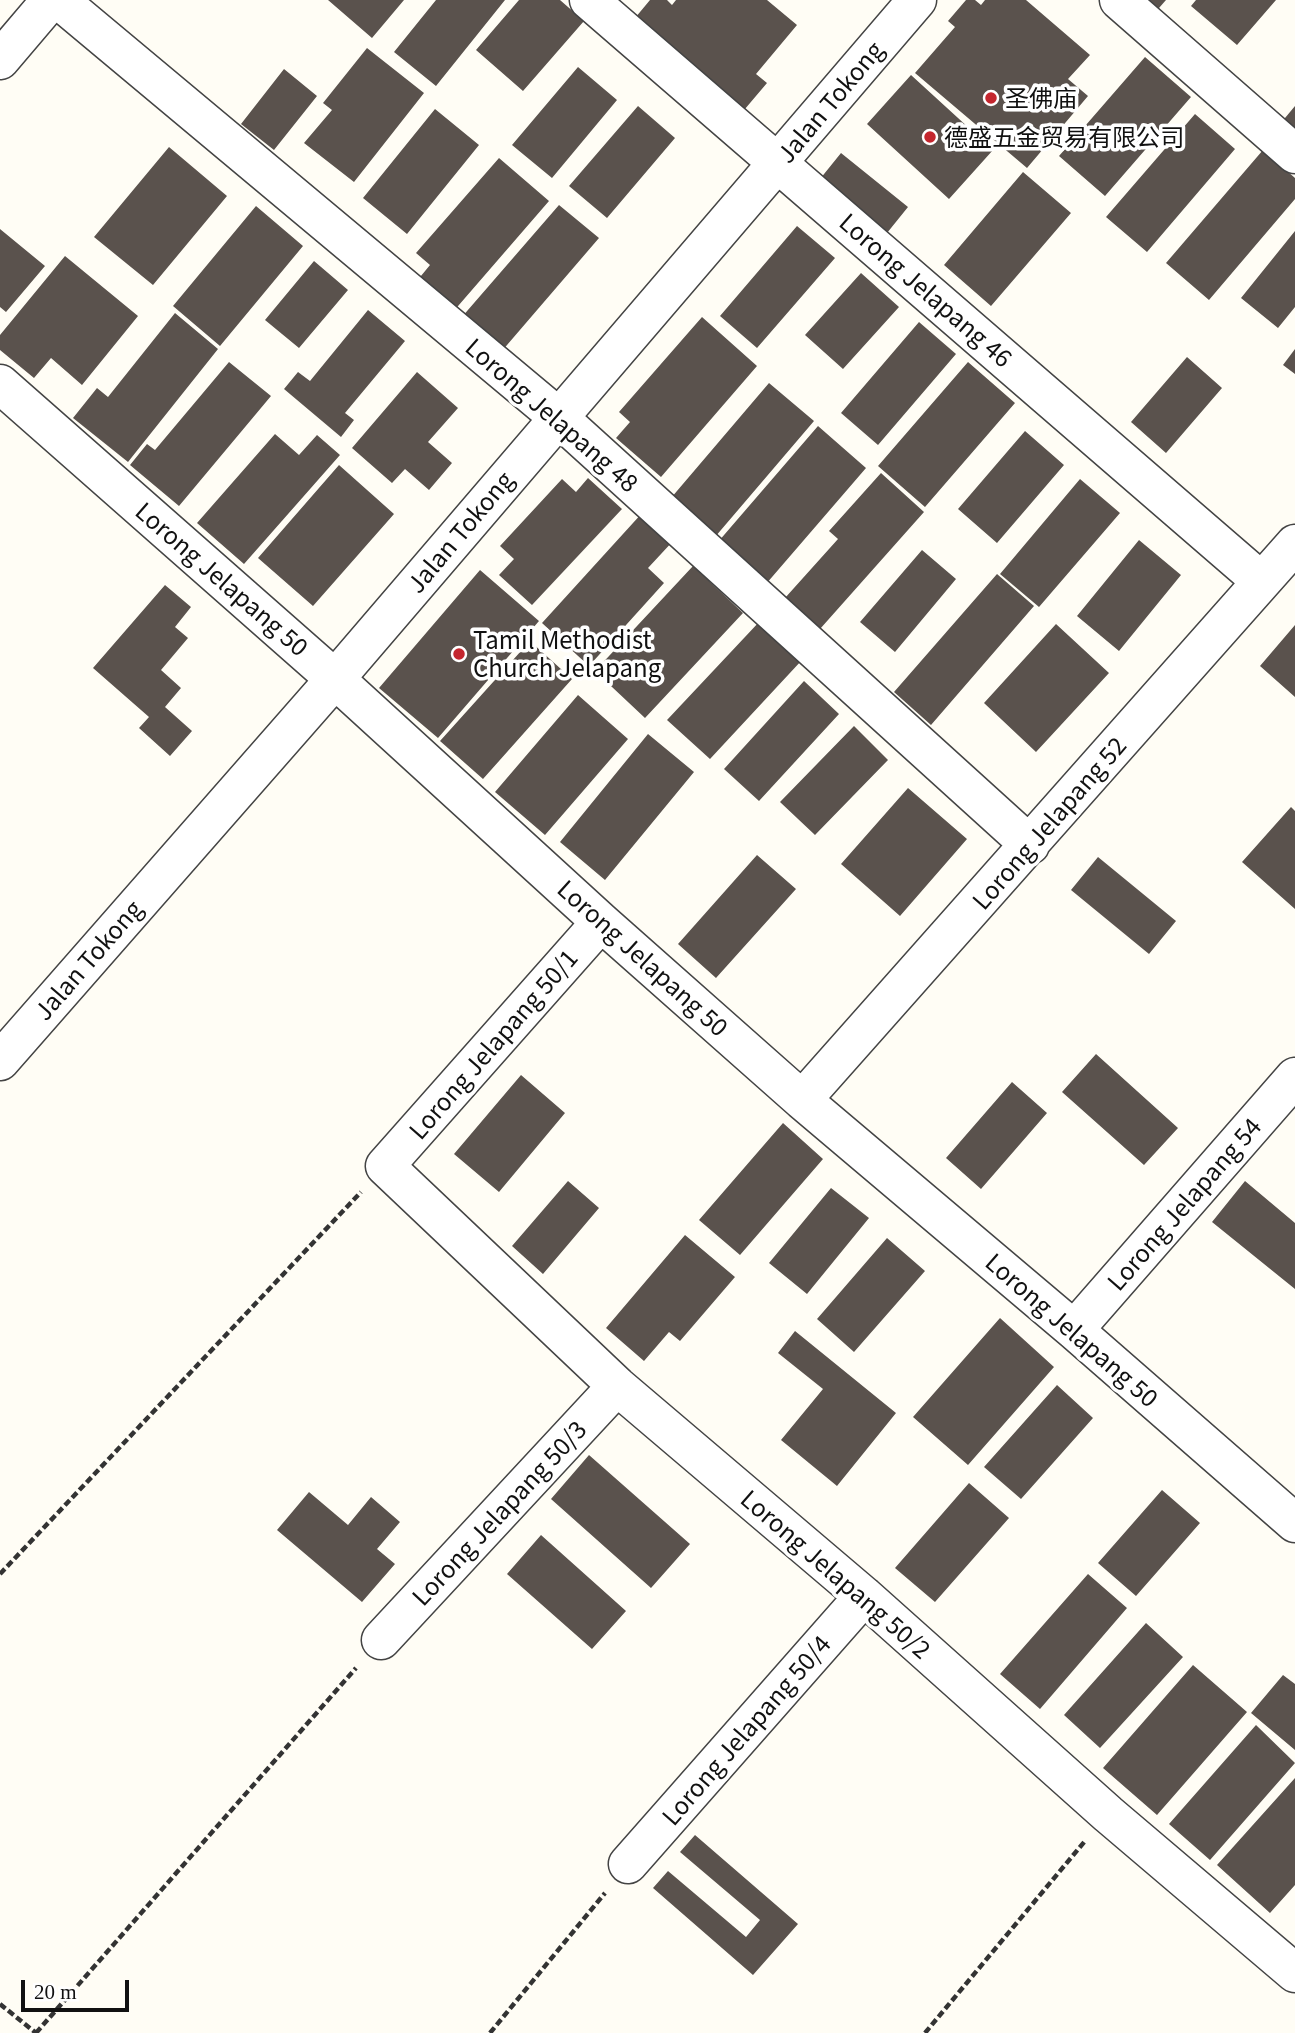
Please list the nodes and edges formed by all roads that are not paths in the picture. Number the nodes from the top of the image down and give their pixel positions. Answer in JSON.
{"nodes":[{"id":1,"x":51,"y":0,"type":"edge"},
{"id":2,"x":59,"y":0,"type":"edge"},
{"id":3,"x":589,"y":0,"type":"edge"},
{"id":4,"x":917,"y":0,"type":"edge"},
{"id":5,"x":1119,"y":0,"type":"edge"},
{"id":6,"x":0,"y":60,"type":"edge"},
{"id":7,"x":1295,"y":154,"type":"edge"},
{"id":8,"x":779,"y":162,"type":"junction"},
{"id":9,"x":0,"y":384,"type":"edge"},
{"id":10,"x":558,"y":416,"type":"junction"},
{"id":11,"x":1295,"y":544,"type":"edge"},
{"id":12,"x":1261,"y":581,"type":"junction"},
{"id":13,"x":335,"y":679,"type":"junction"},
{"id":14,"x":1030,"y":845,"type":"junction"},
{"id":15,"x":601,"y":922,"type":"junction"},
{"id":16,"x":0,"y":1060,"type":"edge"},
{"id":17,"x":1295,"y":1077,"type":"edge"},
{"id":18,"x":802,"y":1100,"type":"junction"},
{"id":19,"x":385,"y":1166,"type":"joint"},
{"id":20,"x":1074,"y":1330,"type":"junction"},
{"id":21,"x":617,"y":1387,"type":"junction"},
{"id":22,"x":1295,"y":1523,"type":"edge"},
{"id":23,"x":864,"y":1597,"type":"junction"},
{"id":24,"x":381,"y":1640,"type":"road end"},
{"id":25,"x":628,"y":1864,"type":"road end"},
{"id":26,"x":1295,"y":1973,"type":"edge"}],
"edges":[{"from":1,"to":6,"type":"street"},
{"from":2,"to":10,"type":"street","name":"Lorong Jelapang 48"},
{"from":3,"to":8,"type":"street","name":"Lorong Jelapang 46"},
{"from":4,"to":8,"type":"street","name":"Jalan Tokong"},
{"from":5,"to":7,"type":"street"},
{"from":8,"to":10,"type":"street","name":"Jalan Tokong"},
{"from":8,"to":12,"type":"street","name":"Lorong Jelapang 46"},
{"from":9,"to":13,"type":"street","name":"Lorong Jelapang 50"},
{"from":10,"to":13,"type":"street","name":"Jalan Tokong"},
{"from":10,"to":14,"type":"street","name":"Lorong Jelapang 48"},
{"from":11,"to":12,"type":"street","name":"Lorong Jelapang 52"},
{"from":12,"to":14,"type":"street","name":"Lorong Jelapang 52"},
{"from":13,"to":15,"type":"street","name":"Lorong Jelapang 50"},
{"from":13,"to":16,"type":"street","name":"Jalan Tokong"},
{"from":14,"to":18,"type":"street","name":"Lorong Jelapang 52"},
{"from":15,"to":18,"type":"street","name":"Lorong Jelapang 50"},
{"from":15,"to":19,"type":"street","name":"Lorong Jelapang 50/1"},
{"from":17,"to":20,"type":"street","name":"Lorong Jelapang 54"},
{"from":18,"to":20,"type":"street","name":"Lorong Jelapang 50"},
{"from":19,"to":21,"type":"street","name":"Lorong Jelapang 50/2"},
{"from":20,"to":22,"type":"street","name":"Lorong Jelapang 50"},
{"from":21,"to":23,"type":"street","name":"Lorong Jelapang 50/2"},
{"from":21,"to":24,"type":"street","name":"Lorong Jelapang 50/3"},
{"from":23,"to":25,"type":"street","name":"Lorong Jelapang 50/4"},
{"from":23,"to":26,"type":"street","name":"Lorong Jelapang 50/2"}]}
